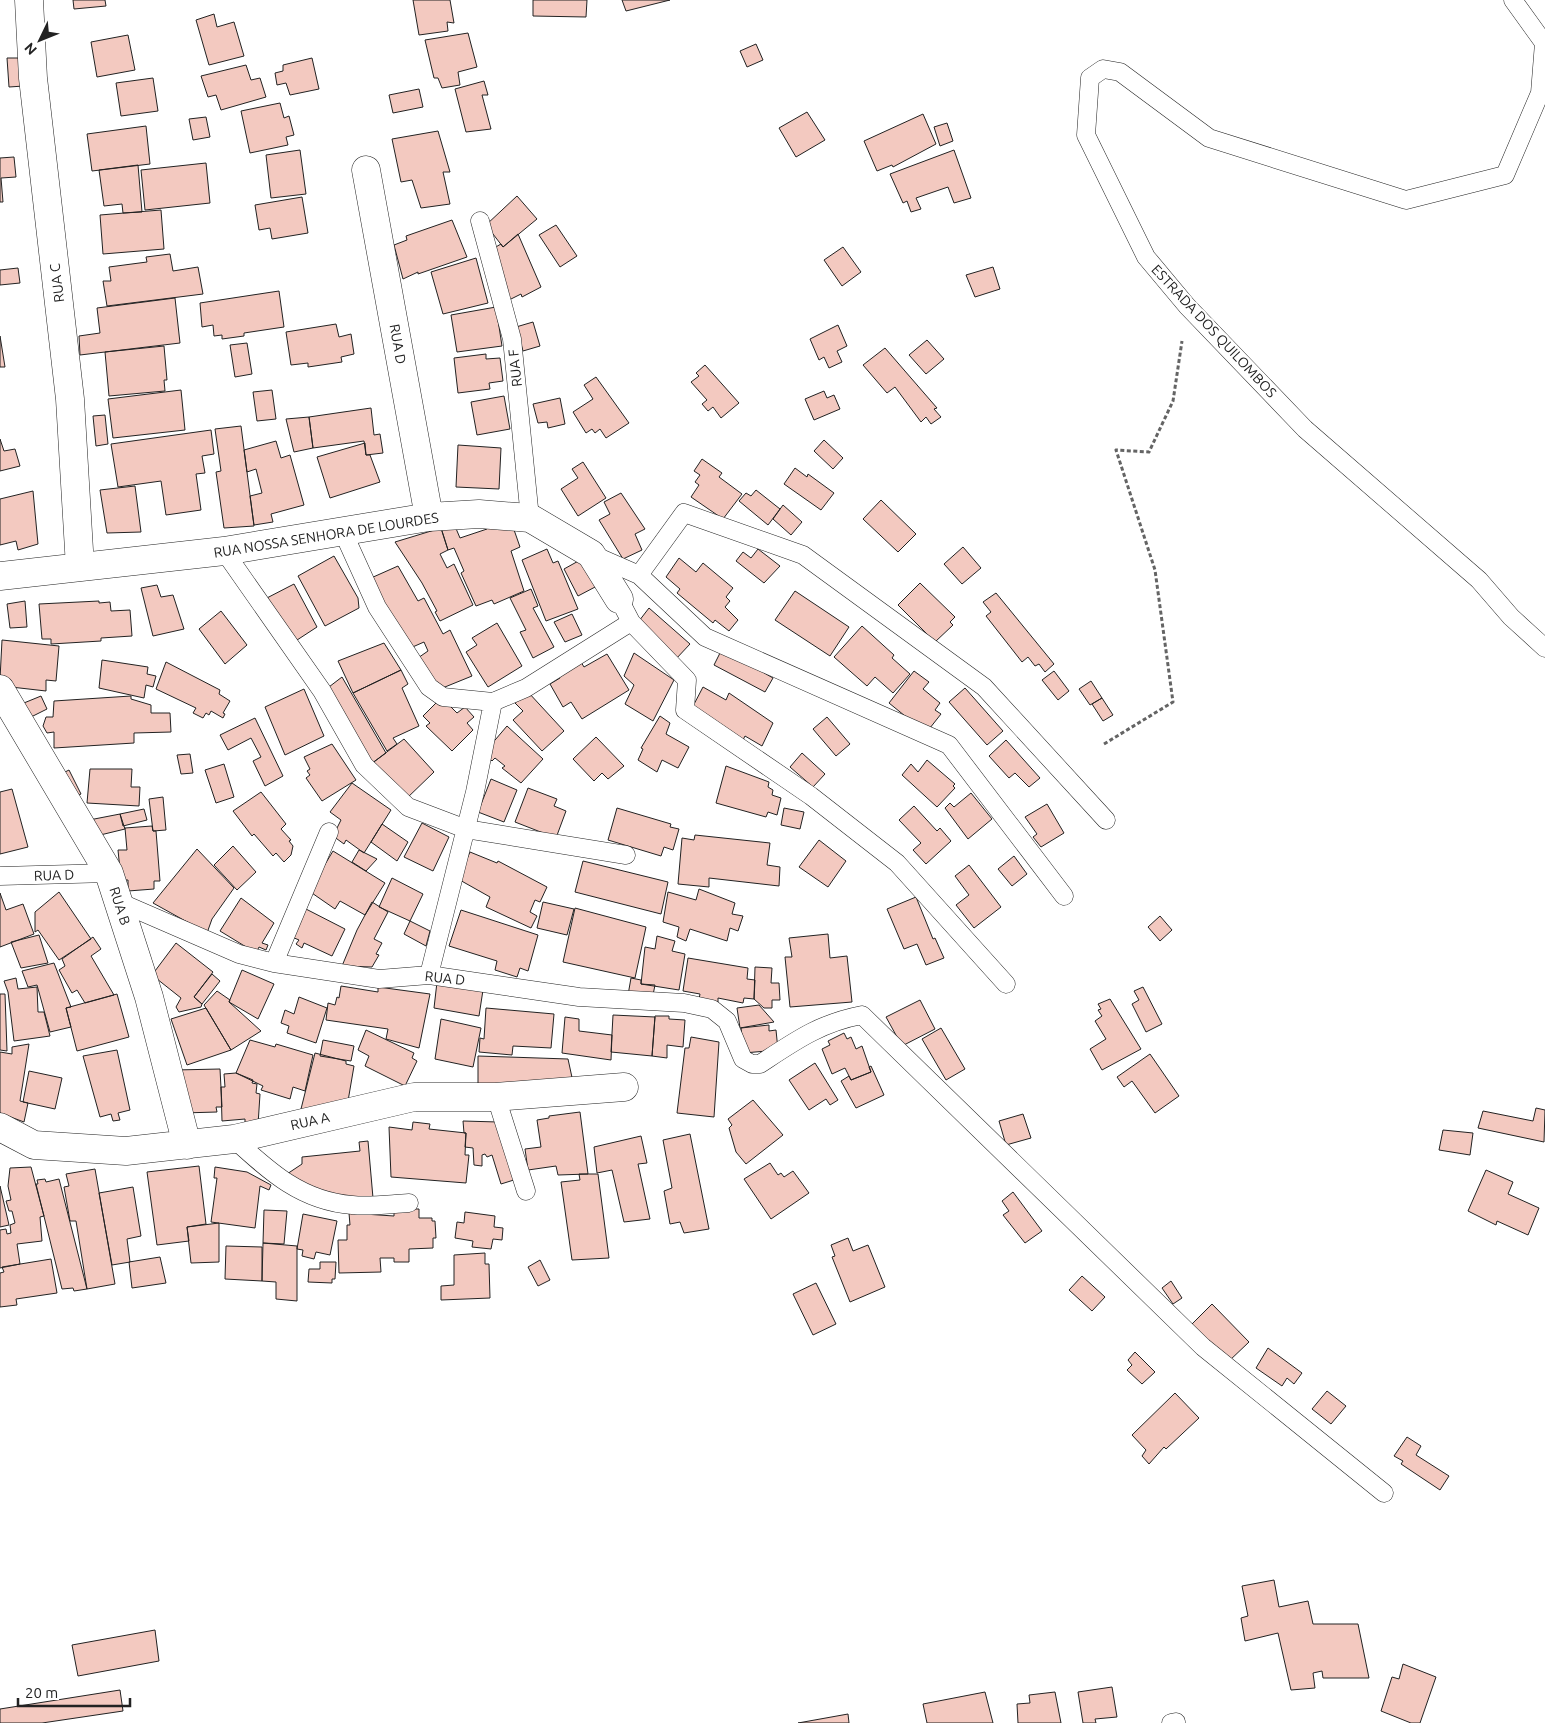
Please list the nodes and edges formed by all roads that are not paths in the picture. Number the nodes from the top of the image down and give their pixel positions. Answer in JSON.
{"nodes":[{"id":1,"x":29,"y":0,"type":"edge"},
{"id":2,"x":1513,"y":0,"type":"edge"},
{"id":3,"x":366,"y":170,"type":"dead end"},
{"id":4,"x":480,"y":222,"type":"dead end"},
{"id":5,"x":429,"y":517,"type":"junction"},
{"id":6,"x":530,"y":518,"type":"junction"},
{"id":7,"x":343,"y":532,"type":"junction"},
{"id":8,"x":224,"y":551,"type":"junction"},
{"id":9,"x":591,"y":554,"type":"junction"},
{"id":10,"x":80,"y":567,"type":"junction"},
{"id":11,"x":639,"y":575,"type":"junction"},
{"id":12,"x":0,"y":576,"type":"edge"},
{"id":13,"x":625,"y":610,"type":"junction"},
{"id":14,"x":1545,"y":648,"type":"edge"},
{"id":15,"x":0,"y":689,"type":"edge"},
{"id":16,"x":493,"y":702,"type":"junction"},
{"id":17,"x":1106,"y":820,"type":"dead end"},
{"id":18,"x":466,"y":830,"type":"junction"},
{"id":19,"x":329,"y":832,"type":"dead end"},
{"id":20,"x":626,"y":855,"type":"dead end"},
{"id":21,"x":109,"y":873,"type":"junction"},
{"id":22,"x":0,"y":876,"type":"edge"},
{"id":23,"x":1064,"y":896,"type":"dead end"},
{"id":24,"x":119,"y":902,"type":"junction"},
{"id":25,"x":274,"y":964,"type":"junction"},
{"id":26,"x":429,"y":975,"type":"junction"},
{"id":27,"x":1006,"y":984,"type":"dead end"},
{"id":28,"x":624,"y":1086,"type":"dead end"},
{"id":29,"x":496,"y":1097,"type":"junction"},
{"id":30,"x":0,"y":1127,"type":"edge"},
{"id":31,"x":234,"y":1139,"type":"junction"},
{"id":32,"x":187,"y":1145,"type":"junction"},
{"id":33,"x":526,"y":1191,"type":"dead end"},
{"id":34,"x":409,"y":1203,"type":"dead end"},
{"id":35,"x":1384,"y":1493,"type":"dead end"},
{"id":36,"x":1176,"y":1722,"type":"edge"},
{"id":37,"x":1171,"y":1723,"type":"edge"}],
"edges":[{"from":1,"to":10,"type":"street","name":"RUA C"},
{"from":2,"to":14,"type":"lane","name":"ESTRADA DOS QUILOMBOS"},
{"from":3,"to":5,"type":"street","name":"RUA D"},
{"from":4,"to":6,"type":"lane","name":"RUA F"},
{"from":5,"to":6,"type":"street","name":"RUA NOSSA SENHORA DE LOURDES"},
{"from":5,"to":7,"type":"street","name":"RUA NOSSA SENHORA DE LOURDES"},
{"from":6,"to":9,"type":"street","name":"RUA NOSSA SENHORA DE LOURDES"},
{"from":7,"to":8,"type":"street","name":"RUA NOSSA SENHORA DE LOURDES"},
{"from":7,"to":16,"type":"lane"},
{"from":8,"to":10,"type":"street","name":"RUA NOSSA SENHORA DE LOURDES"},
{"from":8,"to":18,"type":"lane"},
{"from":9,"to":11,"type":"lane"},
{"from":9,"to":13,"type":"street","name":"RUA NOSSA SENHORA DE LOURDES"},
{"from":10,"to":12,"type":"street","name":"RUA NOSSA SENHORA DE LOURDES"},
{"from":11,"to":17,"type":"lane"},
{"from":11,"to":23,"type":"lane"},
{"from":13,"to":16,"type":"lane"},
{"from":13,"to":27,"type":"lane"},
{"from":15,"to":21,"type":"street","name":"RUA B"},
{"from":16,"to":18,"type":"lane"},
{"from":18,"to":20,"type":"lane"},
{"from":18,"to":26,"type":"lane"},
{"from":19,"to":25,"type":"lane"},
{"from":21,"to":22,"type":"lane","name":"RUA D"},
{"from":21,"to":24,"type":"street","name":"RUA B"},
{"from":24,"to":25,"type":"lane","name":"RUA D"},
{"from":24,"to":32,"type":"street","name":"RUA B"},
{"from":25,"to":26,"type":"lane","name":"RUA D"},
{"from":26,"to":35,"type":"lane","name":"RUA D"},
{"from":28,"to":29,"type":"street","name":"RUA A"},
{"from":29,"to":31,"type":"street","name":"RUA A"},
{"from":29,"to":33,"type":"lane"},
{"from":30,"to":32,"type":"street","name":"RUA A"},
{"from":31,"to":32,"type":"street","name":"RUA A"},
{"from":31,"to":34,"type":"lane"},
{"from":36,"to":37,"type":"lane"}]}
